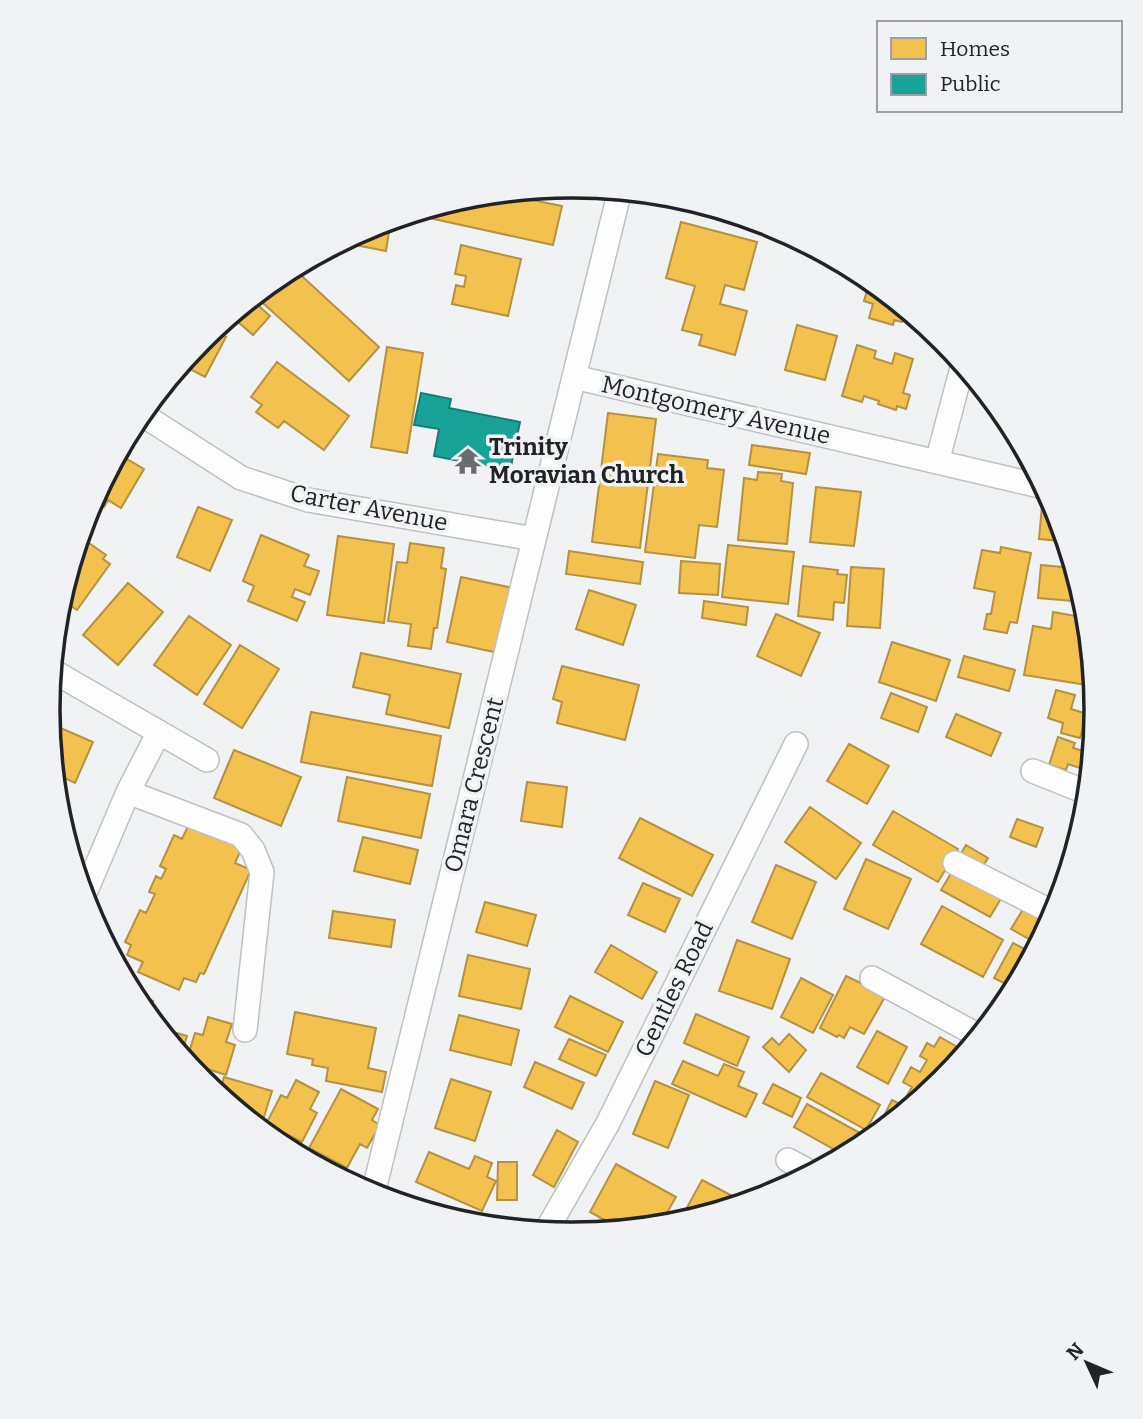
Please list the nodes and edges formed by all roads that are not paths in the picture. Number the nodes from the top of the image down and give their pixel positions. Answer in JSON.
{"nodes":[{"id":1,"x":618,"y":200,"type":"edge"},
{"id":2,"x":959,"y":376,"type":"edge"},
{"id":3,"x":574,"y":377,"type":"junction"},
{"id":4,"x":150,"y":419,"type":"edge"},
{"id":5,"x":937,"y":462,"type":"junction"},
{"id":6,"x":1031,"y":484,"type":"edge"},
{"id":7,"x":534,"y":539,"type":"junction"},
{"id":8,"x":61,"y":676,"type":"edge"},
{"id":9,"x":159,"y":732,"type":"junction"},
{"id":10,"x":796,"y":744,"type":"dead end"},
{"id":11,"x":207,"y":760,"type":"dead end"},
{"id":12,"x":1033,"y":771,"type":"dead end"},
{"id":13,"x":1077,"y":789,"type":"edge"},
{"id":14,"x":128,"y":792,"type":"junction"},
{"id":15,"x":955,"y":863,"type":"dead end"},
{"id":16,"x":90,"y":882,"type":"edge"},
{"id":17,"x":1044,"y":908,"type":"edge"},
{"id":18,"x":872,"y":978,"type":"dead end"},
{"id":19,"x":246,"y":1030,"type":"dead end"},
{"id":20,"x":970,"y":1031,"type":"edge"},
{"id":21,"x":788,"y":1160,"type":"dead end"},
{"id":22,"x":801,"y":1167,"type":"edge"},
{"id":23,"x":376,"y":1183,"type":"edge"},
{"id":24,"x":552,"y":1221,"type":"edge"}],
"edges":[{"from":1,"to":3,"type":"street","name":"Montgomery Avenue"},
{"from":2,"to":5,"type":"street"},
{"from":3,"to":5,"type":"street","name":"Montgomery Avenue"},
{"from":3,"to":7,"type":"street","name":"Omara Crescent"},
{"from":4,"to":7,"type":"street","name":"Carter Avenue"},
{"from":5,"to":6,"type":"street","name":"Montgomery Avenue"},
{"from":7,"to":23,"type":"street","name":"Omara Crescent"},
{"from":8,"to":9,"type":"street"},
{"from":9,"to":11,"type":"street"},
{"from":9,"to":14,"type":"street"},
{"from":10,"to":24,"type":"street","name":"Gentles Road"},
{"from":12,"to":13,"type":"street"},
{"from":14,"to":16,"type":"street"},
{"from":14,"to":19,"type":"street"},
{"from":15,"to":17,"type":"street"},
{"from":18,"to":20,"type":"street"},
{"from":21,"to":22,"type":"street"}]}
